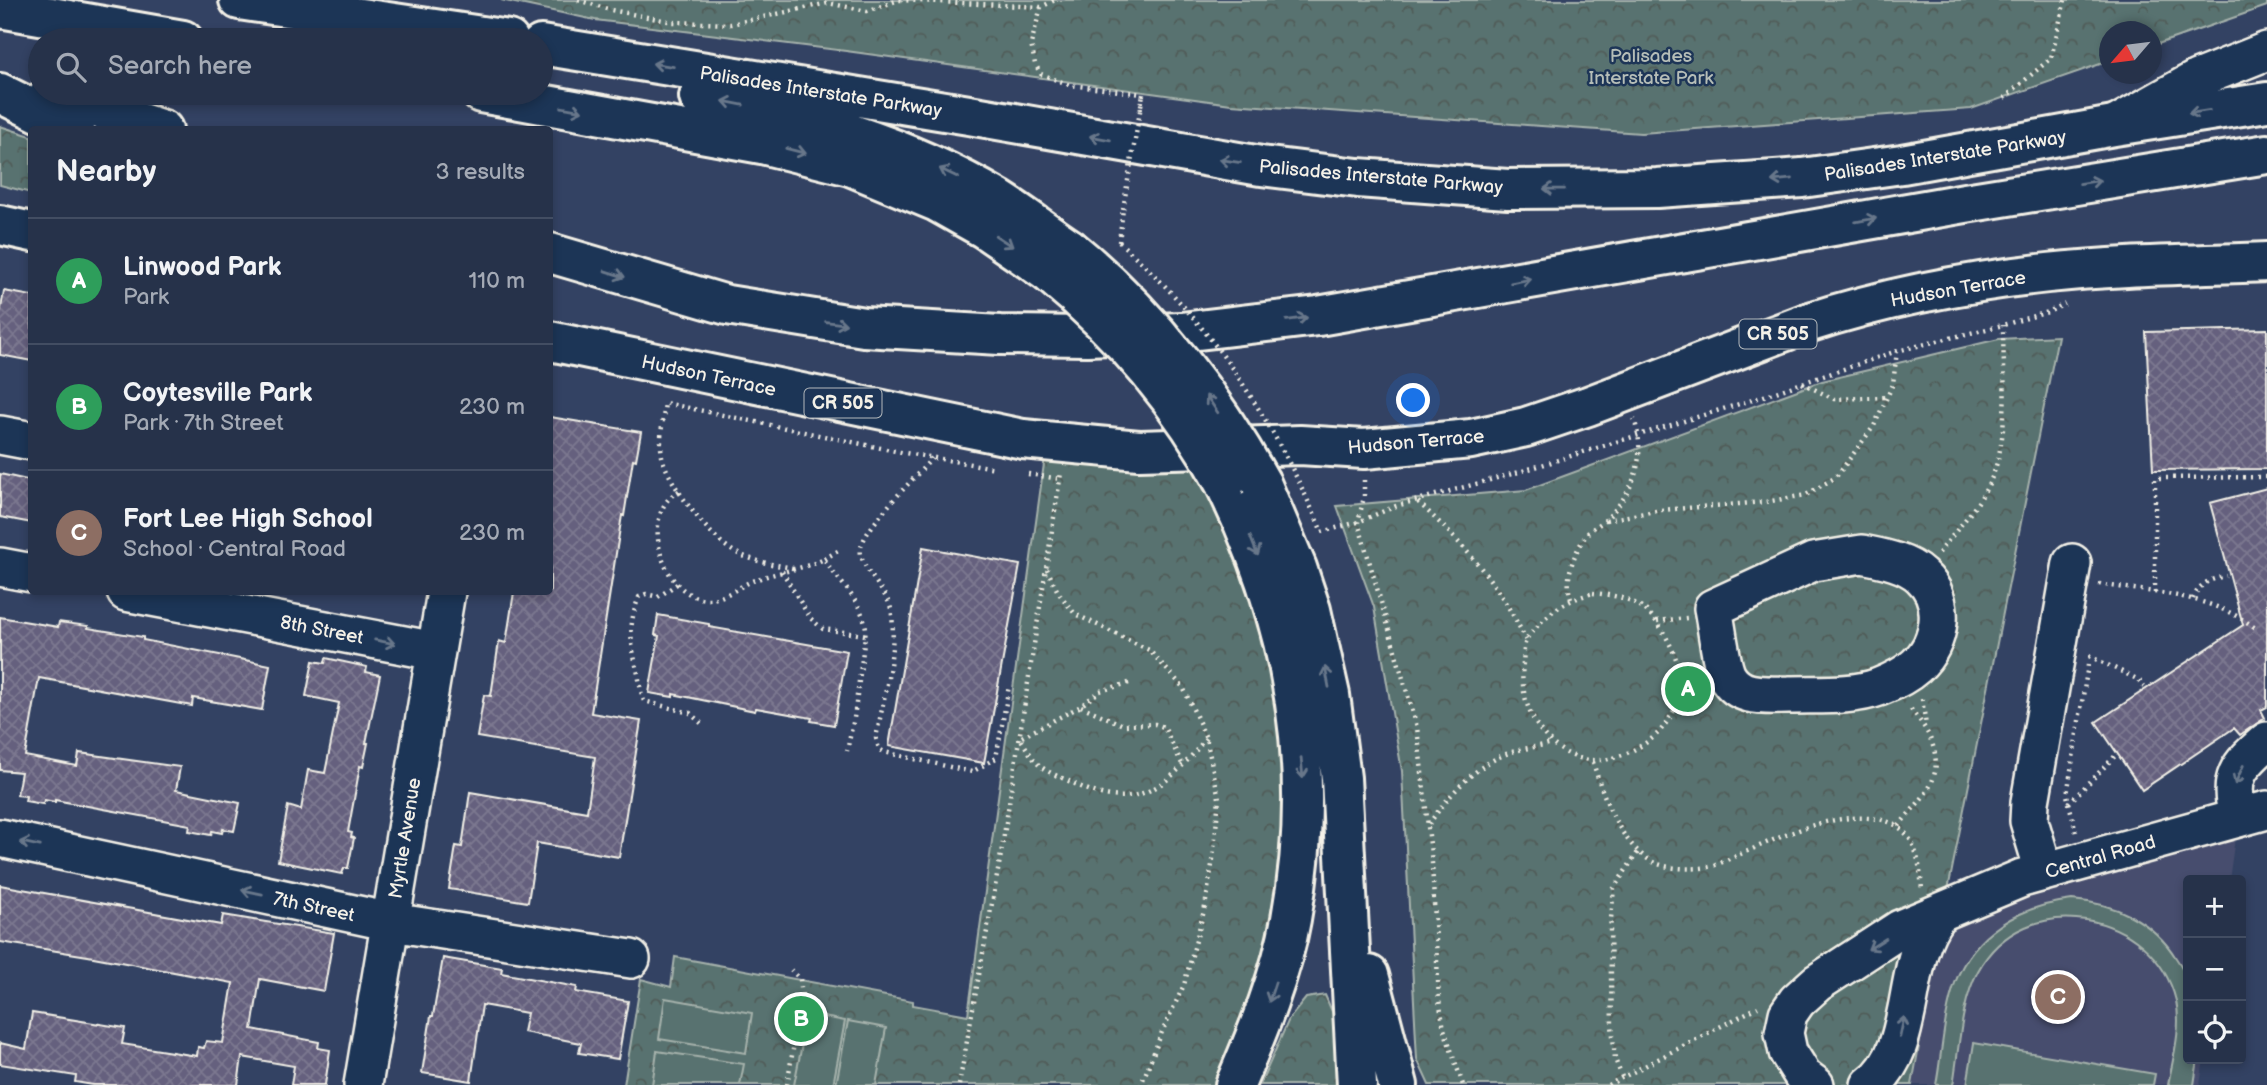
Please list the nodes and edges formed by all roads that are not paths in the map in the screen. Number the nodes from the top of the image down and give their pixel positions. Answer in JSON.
{"nodes":[{"id":1,"x":239,"y":0,"type":"edge"},
{"id":2,"x":0,"y":8,"type":"edge"},
{"id":3,"x":294,"y":10,"type":"junction"},
{"id":4,"x":114,"y":28,"type":"edge"},
{"id":5,"x":370,"y":28,"type":"edge"},
{"id":6,"x":423,"y":28,"type":"edge"},
{"id":7,"x":553,"y":47,"type":"edge"},
{"id":8,"x":2267,"y":51,"type":"edge"},
{"id":9,"x":553,"y":70,"type":"edge"},
{"id":10,"x":0,"y":77,"type":"edge"},
{"id":11,"x":28,"y":86,"type":"edge"},
{"id":12,"x":0,"y":93,"type":"edge"},
{"id":13,"x":2267,"y":102,"type":"edge"},
{"id":14,"x":87,"y":105,"type":"edge"},
{"id":15,"x":549,"y":105,"type":"edge"},
{"id":16,"x":67,"y":126,"type":"edge"},
{"id":17,"x":151,"y":126,"type":"edge"},
{"id":18,"x":2114,"y":126,"type":"junction"},
{"id":19,"x":2267,"y":154,"type":"edge"},
{"id":20,"x":0,"y":225,"type":"edge"},
{"id":21,"x":28,"y":231,"type":"edge"},
{"id":22,"x":553,"y":254,"type":"edge"},
{"id":23,"x":1059,"y":261,"type":"junction"},
{"id":24,"x":2267,"y":262,"type":"edge"},
{"id":25,"x":553,"y":342,"type":"edge"},
{"id":26,"x":0,"y":435,"type":"edge"},
{"id":27,"x":28,"y":440,"type":"edge"},
{"id":28,"x":1243,"y":484,"type":"junction"},
{"id":29,"x":0,"y":567,"type":"edge"},
{"id":30,"x":28,"y":572,"type":"edge"},
{"id":31,"x":2085,"y":581,"type":"road end"},
{"id":32,"x":164,"y":595,"type":"edge"},
{"id":33,"x":445,"y":595,"type":"edge"},
{"id":34,"x":197,"y":598,"type":"edge"},
{"id":35,"x":282,"y":606,"type":"edge"},
{"id":36,"x":435,"y":651,"type":"junction"},
{"id":37,"x":1877,"y":688,"type":"joint"},
{"id":38,"x":2267,"y":741,"type":"edge"},
{"id":39,"x":2253,"y":813,"type":"edge"},
{"id":40,"x":0,"y":838,"type":"edge"},
{"id":41,"x":2043,"y":871,"type":"junction"},
{"id":42,"x":1347,"y":878,"type":"junction"},
{"id":43,"x":1931,"y":916,"type":"junction"},
{"id":44,"x":391,"y":922,"type":"junction"},
{"id":45,"x":631,"y":959,"type":"dead end"},
{"id":46,"x":363,"y":1085,"type":"edge"},
{"id":47,"x":1235,"y":1085,"type":"edge"},
{"id":48,"x":1357,"y":1085,"type":"edge"},
{"id":49,"x":1398,"y":1085,"type":"edge"},
{"id":50,"x":1815,"y":1085,"type":"edge"},
{"id":51,"x":1870,"y":1085,"type":"edge"}],
"edges":[{"from":1,"to":3,"type":"main road"},
{"from":2,"to":4,"type":"main road"},
{"from":3,"to":5,"type":"main road"},
{"from":3,"to":6,"type":"main road"},
{"from":18,"to":7,"type":"main road","name":"Palisades Interstate Parkway","one_way":true},
{"from":8,"to":18,"type":"street"},
{"from":23,"to":9,"type":"main road","one_way":true},
{"from":10,"to":11,"type":"main road"},
{"from":12,"to":16,"type":"main road"},
{"from":13,"to":18,"type":"main road","name":"Palisades Interstate Parkway","one_way":true},
{"from":14,"to":17,"type":"main road"},
{"from":15,"to":23,"type":"main road","one_way":true},
{"from":22,"to":19,"type":"main road","one_way":true},
{"from":20,"to":21,"type":"main road"},
{"from":23,"to":28,"type":"main road","bridge":true},
{"from":24,"to":25,"type":"main road","name":"Hudson Terrace","number":"CR 505"},
{"from":26,"to":27,"type":"street"},
{"from":42,"to":28,"type":"main road","one_way":true},
{"from":28,"to":47,"type":"main road","one_way":true},
{"from":29,"to":30,"type":"street"},
{"from":31,"to":41,"type":"street"},
{"from":32,"to":34,"type":"street","name":"8th Street"},
{"from":33,"to":36,"type":"street","name":"Myrtle Avenue"},
{"from":34,"to":35,"type":"street","name":"8th Street"},
{"from":35,"to":36,"type":"street","name":"8th Street","one_way":true},
{"from":36,"to":44,"type":"street","name":"Myrtle Avenue"},
{"from":37,"to":37,"type":"street"},
{"from":38,"to":39,"type":"street","one_way":true},
{"from":39,"to":41,"type":"street","name":"Central Road"},
{"from":44,"to":40,"type":"street","name":"7th Street","one_way":true},
{"from":41,"to":43,"type":"street","name":"Central Road"},
{"from":42,"to":48,"type":"main road"},
{"from":42,"to":49,"type":"main road"},
{"from":43,"to":50,"type":"street","name":"Central Road","one_way":true},
{"from":51,"to":43,"type":"street","one_way":true},
{"from":44,"to":45,"type":"street","name":"7th Street"},
{"from":44,"to":46,"type":"street","name":"Myrtle Avenue"}]}
